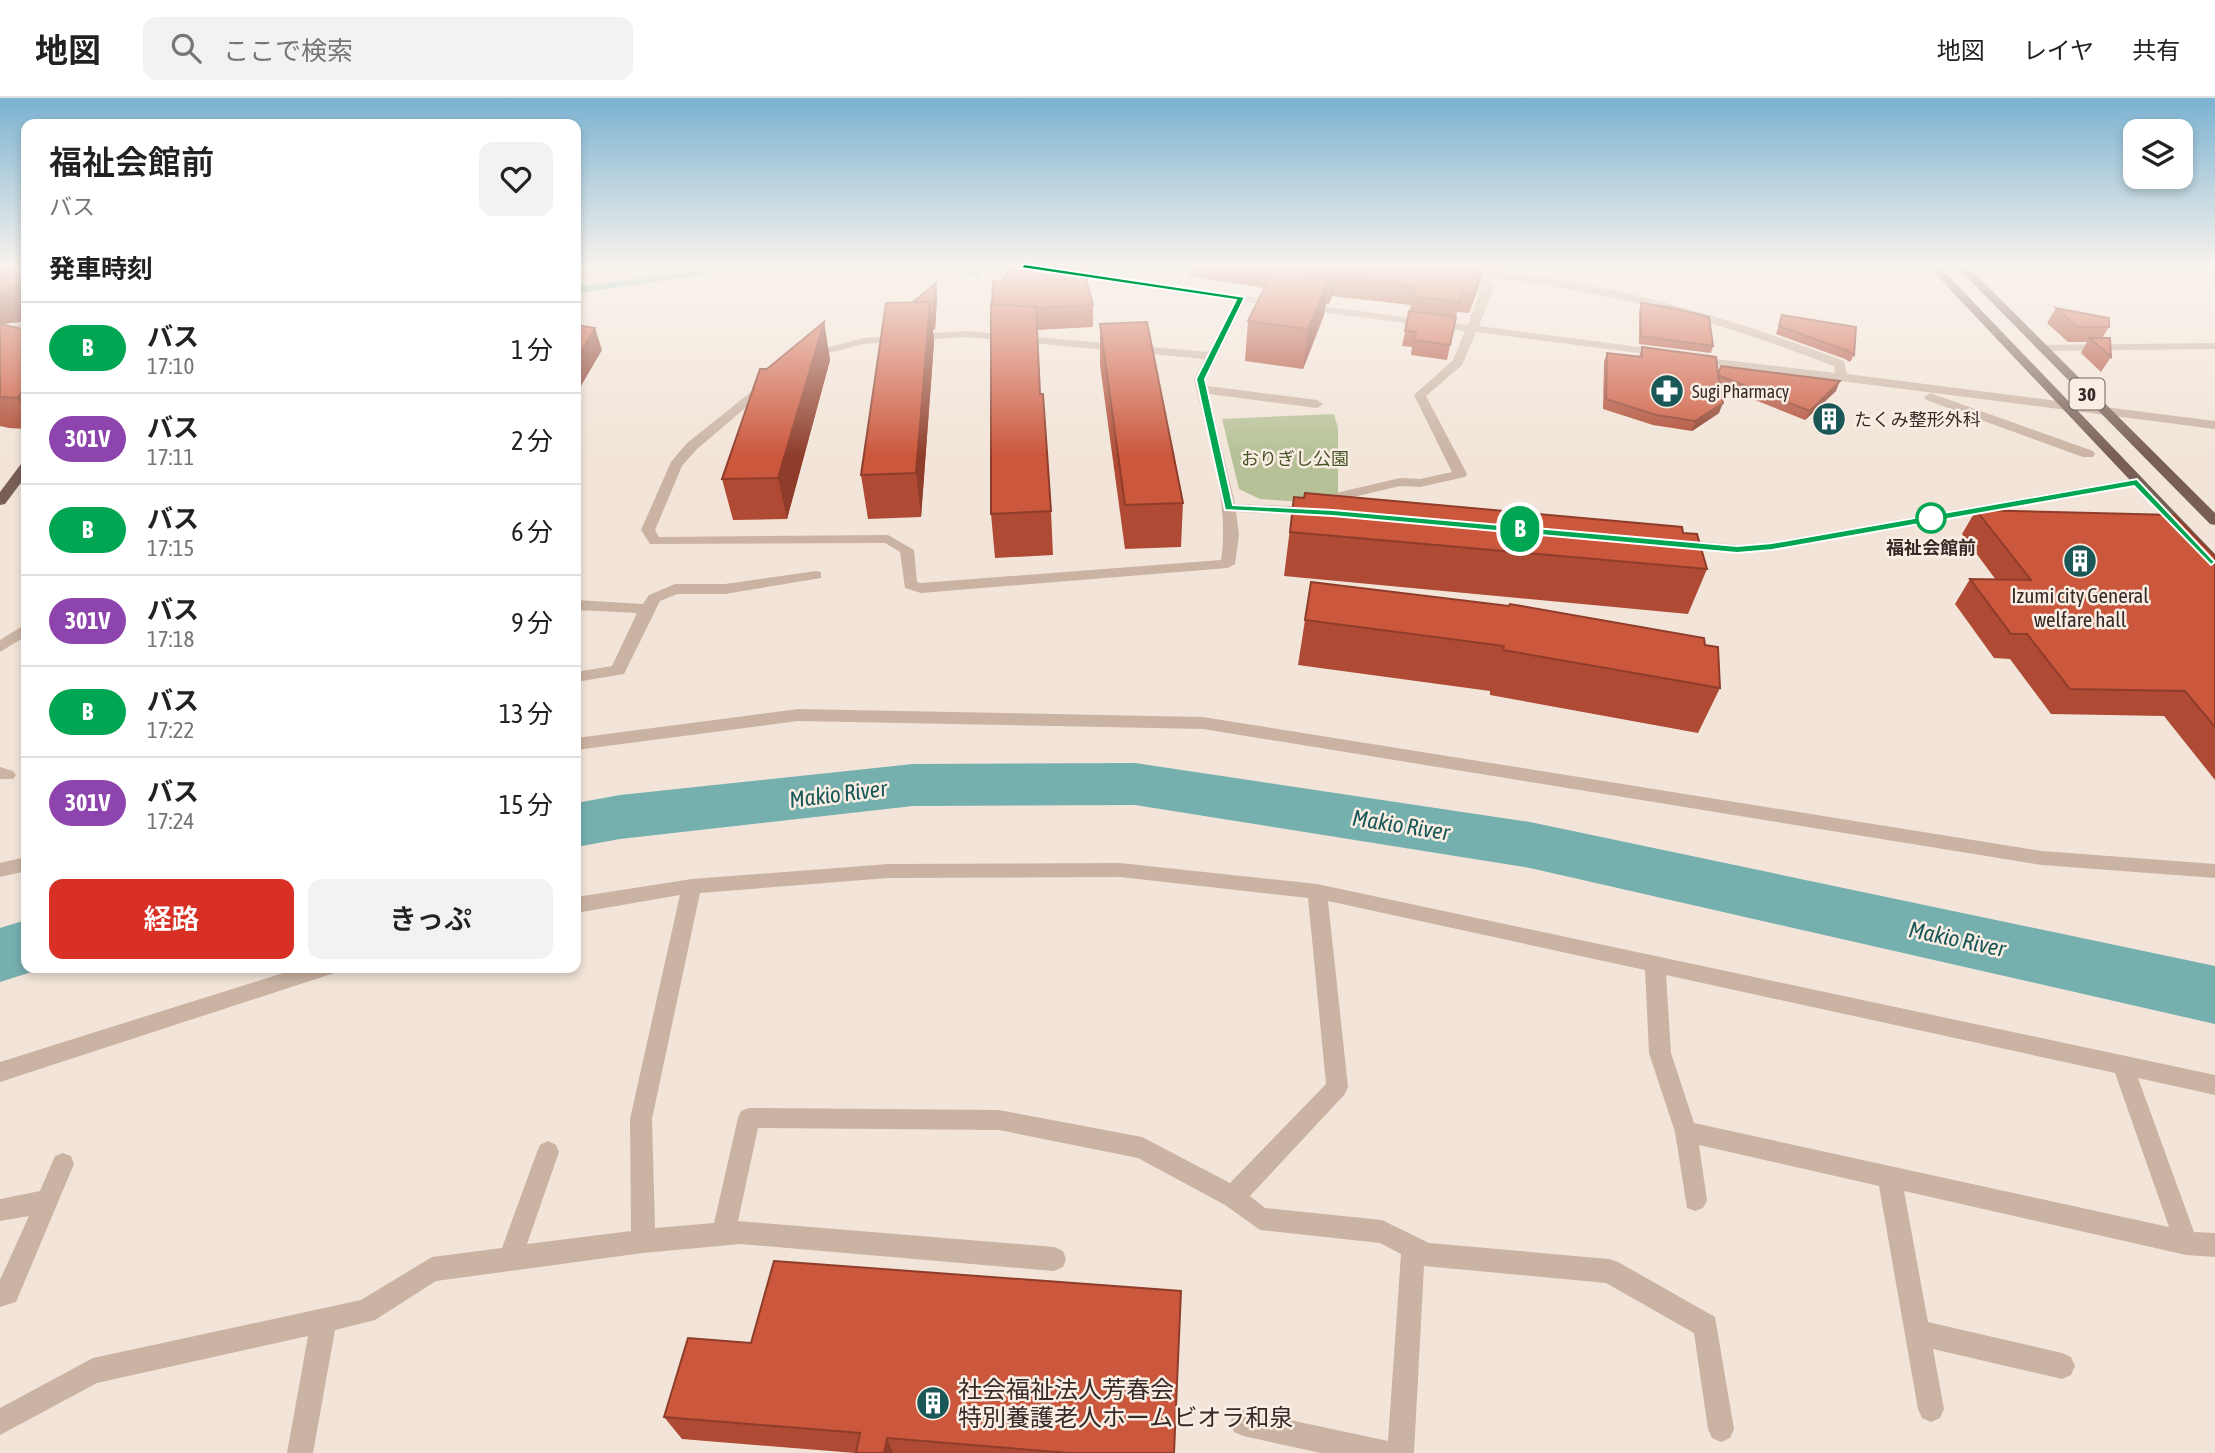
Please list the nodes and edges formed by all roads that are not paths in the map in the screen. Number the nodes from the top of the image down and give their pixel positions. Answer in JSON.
{"nodes":[{"id":1,"x":1225,"y":329,"type":"edge"},
{"id":2,"x":1474,"y":329,"type":"edge"},
{"id":3,"x":1476,"y":329,"type":"edge"},
{"id":4,"x":1746,"y":329,"type":"edge"},
{"id":5,"x":1992,"y":329,"type":"edge"},
{"id":6,"x":2023,"y":329,"type":"edge"},
{"id":7,"x":2215,"y":346,"type":"edge"},
{"id":8,"x":2041,"y":348,"type":"junction"},
{"id":9,"x":1210,"y":356,"type":"junction"},
{"id":10,"x":795,"y":359,"type":"edge"},
{"id":11,"x":774,"y":377,"type":"edge"},
{"id":12,"x":1841,"y":377,"type":"junction"},
{"id":13,"x":1886,"y":383,"type":"junction"},
{"id":14,"x":1202,"y":390,"type":"junction"},
{"id":15,"x":1318,"y":404,"type":"dead end"},
{"id":16,"x":2064,"y":406,"type":"junction"},
{"id":17,"x":2104,"y":411,"type":"junction"},
{"id":18,"x":2215,"y":425,"type":"edge"},
{"id":19,"x":2088,"y":454,"type":"dead end"},
{"id":20,"x":21,"y":473,"type":"edge"},
{"id":21,"x":2137,"y":482,"type":"junction"},
{"id":22,"x":1341,"y":496,"type":"edge"},
{"id":23,"x":0,"y":500,"type":"edge"},
{"id":24,"x":1229,"y":508,"type":"junction"},
{"id":25,"x":2208,"y":508,"type":"edge"},
{"id":26,"x":1327,"y":512,"type":"edge"},
{"id":27,"x":2215,"y":521,"type":"edge"},
{"id":28,"x":1662,"y":541,"type":"edge"},
{"id":29,"x":2215,"y":562,"type":"edge"},
{"id":30,"x":816,"y":575,"type":"dead end"},
{"id":31,"x":581,"y":605,"type":"edge"},
{"id":32,"x":647,"y":609,"type":"junction"},
{"id":33,"x":21,"y":632,"type":"edge"},
{"id":34,"x":0,"y":647,"type":"edge"},
{"id":35,"x":581,"y":676,"type":"edge"},
{"id":36,"x":581,"y":743,"type":"edge"},
{"id":37,"x":21,"y":865,"type":"edge"},
{"id":38,"x":0,"y":870,"type":"edge"},
{"id":39,"x":2215,"y":871,"type":"edge"},
{"id":40,"x":692,"y":887,"type":"junction"},
{"id":41,"x":1317,"y":891,"type":"junction"},
{"id":42,"x":581,"y":904,"type":"edge"},
{"id":43,"x":1655,"y":963,"type":"junction"},
{"id":44,"x":309,"y":973,"type":"edge"},
{"id":45,"x":2123,"y":1065,"type":"junction"},
{"id":46,"x":0,"y":1072,"type":"edge"},
{"id":47,"x":2215,"y":1085,"type":"edge"},
{"id":48,"x":1686,"y":1132,"type":"junction"},
{"id":49,"x":548,"y":1152,"type":"dead end"},
{"id":50,"x":63,"y":1164,"type":"dead end"},
{"id":51,"x":1889,"y":1175,"type":"junction"},
{"id":52,"x":1233,"y":1197,"type":"junction"},
{"id":53,"x":1695,"y":1200,"type":"dead end"},
{"id":54,"x":47,"y":1201,"type":"junction"},
{"id":55,"x":0,"y":1210,"type":"edge"},
{"id":56,"x":723,"y":1234,"type":"junction"},
{"id":57,"x":643,"y":1241,"type":"junction"},
{"id":58,"x":2186,"y":1243,"type":"junction"},
{"id":59,"x":2215,"y":1245,"type":"edge"},
{"id":60,"x":1413,"y":1247,"type":"junction"},
{"id":61,"x":510,"y":1259,"type":"junction"},
{"id":62,"x":1054,"y":1259,"type":"dead end"},
{"id":63,"x":0,"y":1295,"type":"edge"},
{"id":64,"x":324,"y":1319,"type":"junction"},
{"id":65,"x":1916,"y":1332,"type":"junction"},
{"id":66,"x":2062,"y":1366,"type":"dead end"},
{"id":67,"x":1931,"y":1409,"type":"dead end"},
{"id":68,"x":0,"y":1422,"type":"edge"},
{"id":69,"x":1243,"y":1423,"type":"dead end"},
{"id":70,"x":1721,"y":1429,"type":"dead end"},
{"id":71,"x":300,"y":1453,"type":"edge"},
{"id":72,"x":1384,"y":1453,"type":"edge"},
{"id":73,"x":1401,"y":1453,"type":"edge"}],
"edges":[{"from":1,"to":9,"type":"street"},
{"from":2,"to":22,"type":"street"},
{"from":3,"to":12,"type":"street"},
{"from":4,"to":12,"type":"street"},
{"from":5,"to":16,"type":"main road","number":"30"},
{"from":6,"to":8,"type":"main road","number":"30"},
{"from":7,"to":8,"type":"street"},
{"from":8,"to":17,"type":"main road","number":"30"},
{"from":9,"to":10,"type":"street"},
{"from":9,"to":14,"type":"street"},
{"from":11,"to":24,"type":"street"},
{"from":12,"to":13,"type":"street"},
{"from":13,"to":16,"type":"street"},
{"from":13,"to":19,"type":"street"},
{"from":14,"to":15,"type":"street"},
{"from":14,"to":24,"type":"street"},
{"from":16,"to":17,"type":"street"},
{"from":16,"to":21,"type":"main road","number":"30"},
{"from":17,"to":18,"type":"street"},
{"from":17,"to":25,"type":"main road","number":"30"},
{"from":20,"to":23,"type":"main road"},
{"from":21,"to":28,"type":"street"},
{"from":21,"to":29,"type":"main road","number":"30"},
{"from":24,"to":26,"type":"street"},
{"from":25,"to":27,"type":"main road","number":"30"},
{"from":30,"to":32,"type":"street"},
{"from":31,"to":32,"type":"street"},
{"from":32,"to":35,"type":"street"},
{"from":33,"to":34,"type":"street"},
{"from":36,"to":39,"type":"street"},
{"from":37,"to":38,"type":"street"},
{"from":40,"to":41,"type":"street"},
{"from":40,"to":42,"type":"street"},
{"from":40,"to":57,"type":"street"},
{"from":41,"to":43,"type":"street"},
{"from":41,"to":52,"type":"street"},
{"from":43,"to":45,"type":"street"},
{"from":43,"to":48,"type":"street"},
{"from":44,"to":46,"type":"street"},
{"from":45,"to":47,"type":"street"},
{"from":45,"to":58,"type":"street"},
{"from":48,"to":51,"type":"street"},
{"from":48,"to":53,"type":"street"},
{"from":49,"to":61,"type":"street"},
{"from":50,"to":54,"type":"street"},
{"from":51,"to":58,"type":"street"},
{"from":51,"to":65,"type":"street"},
{"from":52,"to":56,"type":"street"},
{"from":52,"to":60,"type":"street"},
{"from":54,"to":55,"type":"street"},
{"from":54,"to":63,"type":"street"},
{"from":56,"to":57,"type":"street"},
{"from":56,"to":62,"type":"street"},
{"from":57,"to":61,"type":"street"},
{"from":58,"to":59,"type":"street"},
{"from":60,"to":70,"type":"street"},
{"from":60,"to":73,"type":"street"},
{"from":61,"to":64,"type":"street"},
{"from":64,"to":68,"type":"street"},
{"from":64,"to":71,"type":"street"},
{"from":65,"to":66,"type":"street"},
{"from":65,"to":67,"type":"street"},
{"from":69,"to":72,"type":"street"}]}
